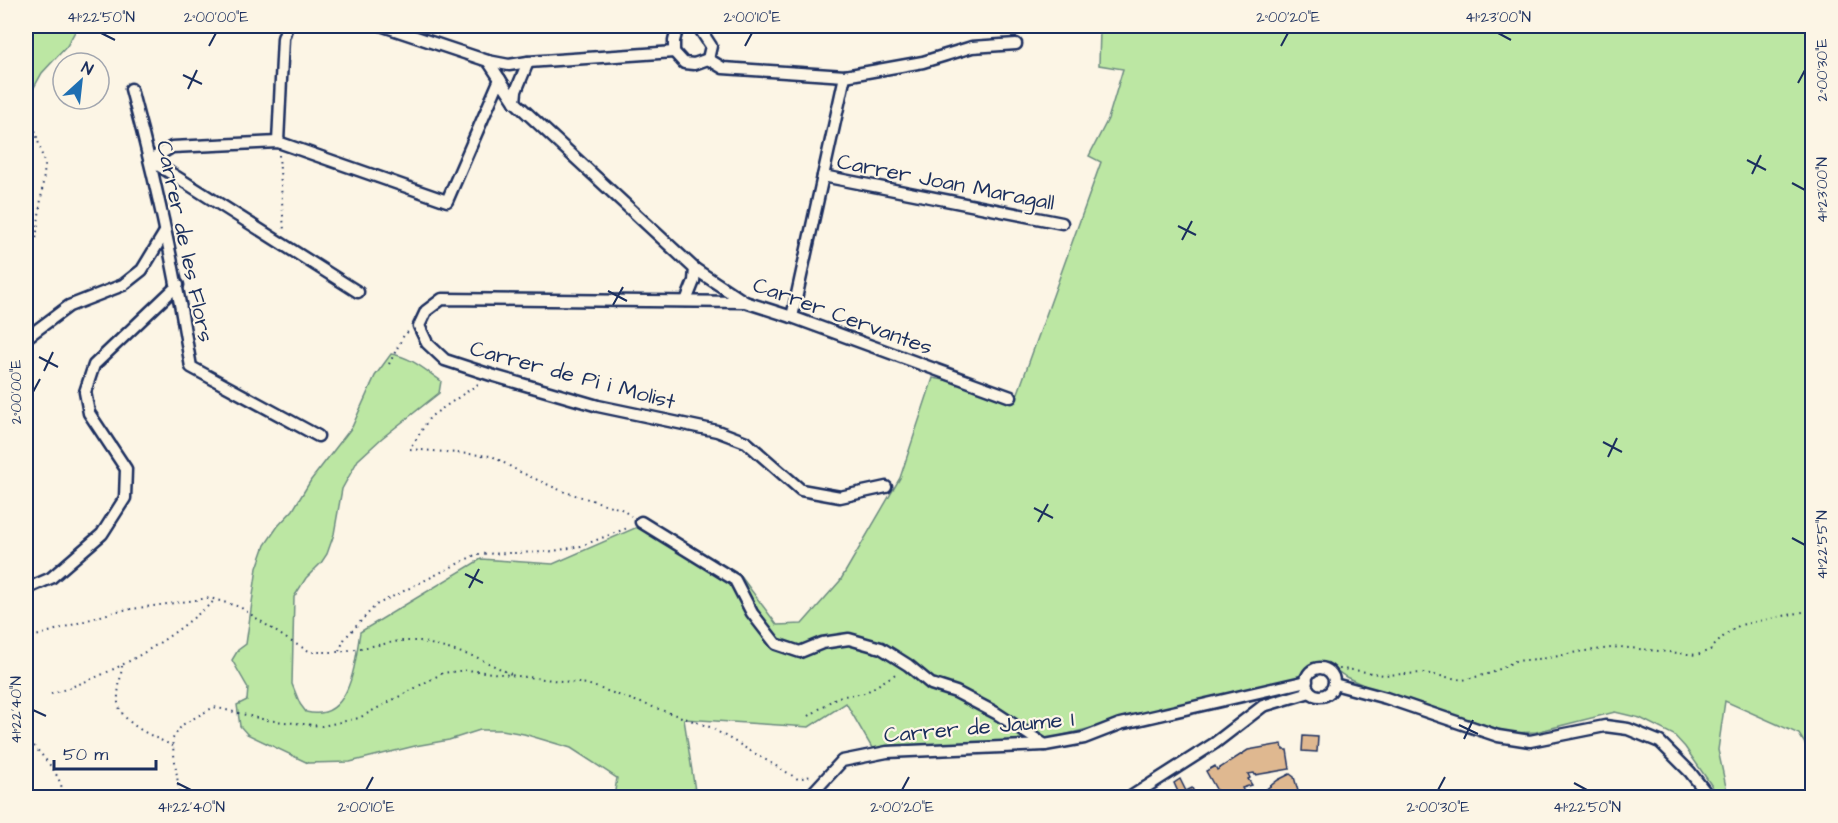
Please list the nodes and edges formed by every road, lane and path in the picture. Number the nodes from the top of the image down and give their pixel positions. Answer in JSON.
{"nodes":[{"id":1,"x":287,"y":26,"type":"edge"},
{"id":2,"x":383,"y":26,"type":"edge"},
{"id":3,"x":678,"y":26,"type":"edge"},
{"id":4,"x":698,"y":26,"type":"edge"},
{"id":5,"x":1016,"y":44,"type":"dead end"},
{"id":6,"x":674,"y":52,"type":"junction"},
{"id":7,"x":708,"y":59,"type":"junction"},
{"id":8,"x":488,"y":61,"type":"junction"},
{"id":9,"x":528,"y":62,"type":"junction"},
{"id":10,"x":845,"y":76,"type":"junction"},
{"id":11,"x":500,"y":79,"type":"junction"},
{"id":12,"x":130,"y":89,"type":"dead end"},
{"id":13,"x":515,"y":102,"type":"junction"},
{"id":14,"x":26,"y":115,"type":"edge"},
{"id":15,"x":278,"y":142,"type":"junction"},
{"id":16,"x":150,"y":160,"type":"junction"},
{"id":17,"x":823,"y":176,"type":"junction"},
{"id":18,"x":1062,"y":223,"type":"dead end"},
{"id":19,"x":165,"y":232,"type":"junction"},
{"id":20,"x":285,"y":245,"type":"junction"},
{"id":21,"x":26,"y":255,"type":"edge"},
{"id":22,"x":695,"y":269,"type":"junction"},
{"id":23,"x":178,"y":285,"type":"junction"},
{"id":24,"x":358,"y":292,"type":"dead end"},
{"id":25,"x":686,"y":301,"type":"junction"},
{"id":26,"x":745,"y":302,"type":"junction"},
{"id":27,"x":792,"y":317,"type":"junction"},
{"id":28,"x":419,"y":326,"type":"junction"},
{"id":29,"x":26,"y":338,"type":"edge"},
{"id":30,"x":389,"y":364,"type":"dead end"},
{"id":31,"x":491,"y":375,"type":"junction"},
{"id":32,"x":1011,"y":397,"type":"dead end"},
{"id":33,"x":318,"y":436,"type":"dead end"},
{"id":34,"x":886,"y":487,"type":"dead end"},
{"id":35,"x":641,"y":522,"type":"junction"},
{"id":36,"x":26,"y":589,"type":"edge"},
{"id":37,"x":215,"y":600,"type":"junction"},
{"id":38,"x":1812,"y":610,"type":"edge"},
{"id":39,"x":26,"y":639,"type":"edge"},
{"id":40,"x":339,"y":652,"type":"junction"},
{"id":41,"x":908,"y":665,"type":"junction"},
{"id":42,"x":122,"y":666,"type":"junction"},
{"id":43,"x":513,"y":676,"type":"junction"},
{"id":44,"x":1333,"y":678,"type":"junction"},
{"id":45,"x":1309,"y":686,"type":"junction"},
{"id":46,"x":51,"y":694,"type":"dead end"},
{"id":47,"x":809,"y":716,"type":"dead end"},
{"id":48,"x":26,"y":737,"type":"edge"},
{"id":49,"x":1046,"y":745,"type":"junction"},
{"id":50,"x":173,"y":746,"type":"junction"},
{"id":51,"x":834,"y":770,"type":"junction"},
{"id":52,"x":63,"y":798,"type":"edge"},
{"id":53,"x":180,"y":798,"type":"edge"},
{"id":54,"x":808,"y":798,"type":"edge"},
{"id":55,"x":1129,"y":798,"type":"edge"},
{"id":56,"x":1710,"y":798,"type":"edge"}],
"edges":[{"from":1,"to":15,"type":"street"},
{"from":2,"to":8,"type":"street"},
{"from":3,"to":6,"type":"street"},
{"from":4,"to":7,"type":"street"},
{"from":5,"to":10,"type":"street"},
{"from":6,"to":7,"type":"street"},
{"from":6,"to":9,"type":"street"},
{"from":7,"to":10,"type":"street"},
{"from":8,"to":9,"type":"street"},
{"from":8,"to":11,"type":"street","name":"Carrer Cervantes"},
{"from":9,"to":13,"type":"street"},
{"from":10,"to":17,"type":"street"},
{"from":11,"to":13,"type":"street","name":"Carrer Cervantes"},
{"from":11,"to":15,"type":"street"},
{"from":12,"to":16,"type":"street","name":"Carrer de les Flors"},
{"from":13,"to":22,"type":"street","name":"Carrer Cervantes"},
{"from":14,"to":21,"type":"path"},
{"from":15,"to":16,"type":"street"},
{"from":15,"to":20,"type":"path"},
{"from":16,"to":19,"type":"street","name":"Carrer de les Flors"},
{"from":16,"to":20,"type":"street"},
{"from":17,"to":18,"type":"street","name":"Carrer Joan Maragall"},
{"from":17,"to":27,"type":"street"},
{"from":19,"to":23,"type":"street","name":"Carrer de les Flors"},
{"from":19,"to":29,"type":"street"},
{"from":20,"to":24,"type":"street"},
{"from":22,"to":25,"type":"street"},
{"from":22,"to":26,"type":"street","name":"Carrer Cervantes"},
{"from":23,"to":33,"type":"street","name":"Carrer de les Flors"},
{"from":23,"to":36,"type":"street"},
{"from":25,"to":26,"type":"street"},
{"from":25,"to":28,"type":"street"},
{"from":26,"to":27,"type":"street","name":"Carrer Cervantes"},
{"from":27,"to":32,"type":"street","name":"Carrer Cervantes"},
{"from":28,"to":30,"type":"path"},
{"from":28,"to":31,"type":"street","name":"Carrer de Pi i Molist"},
{"from":31,"to":34,"type":"street","name":"Carrer de Pi i Molist"},
{"from":31,"to":35,"type":"path"},
{"from":35,"to":40,"type":"path"},
{"from":35,"to":41,"type":"street"},
{"from":37,"to":39,"type":"path"},
{"from":37,"to":40,"type":"path"},
{"from":37,"to":42,"type":"path"},
{"from":38,"to":44,"type":"path"},
{"from":40,"to":43,"type":"path"},
{"from":41,"to":47,"type":"path"},
{"from":41,"to":49,"type":"street"},
{"from":42,"to":46,"type":"path"},
{"from":42,"to":50,"type":"path"},
{"from":43,"to":50,"type":"path"},
{"from":43,"to":51,"type":"path"},
{"from":44,"to":45,"type":"street","name":"Carrer de Jaume I"},
{"from":44,"to":45,"type":"street","name":"Carrer de Jaume I"},
{"from":44,"to":56,"type":"street","name":"Carrer de Jaume I"},
{"from":45,"to":49,"type":"street","name":"Carrer de Jaume I"},
{"from":45,"to":55,"type":"street"},
{"from":48,"to":52,"type":"path"},
{"from":49,"to":51,"type":"street","name":"Carrer de Jaume I"},
{"from":50,"to":53,"type":"path"},
{"from":51,"to":54,"type":"street","name":"Carrer de Jaume I"}]}
